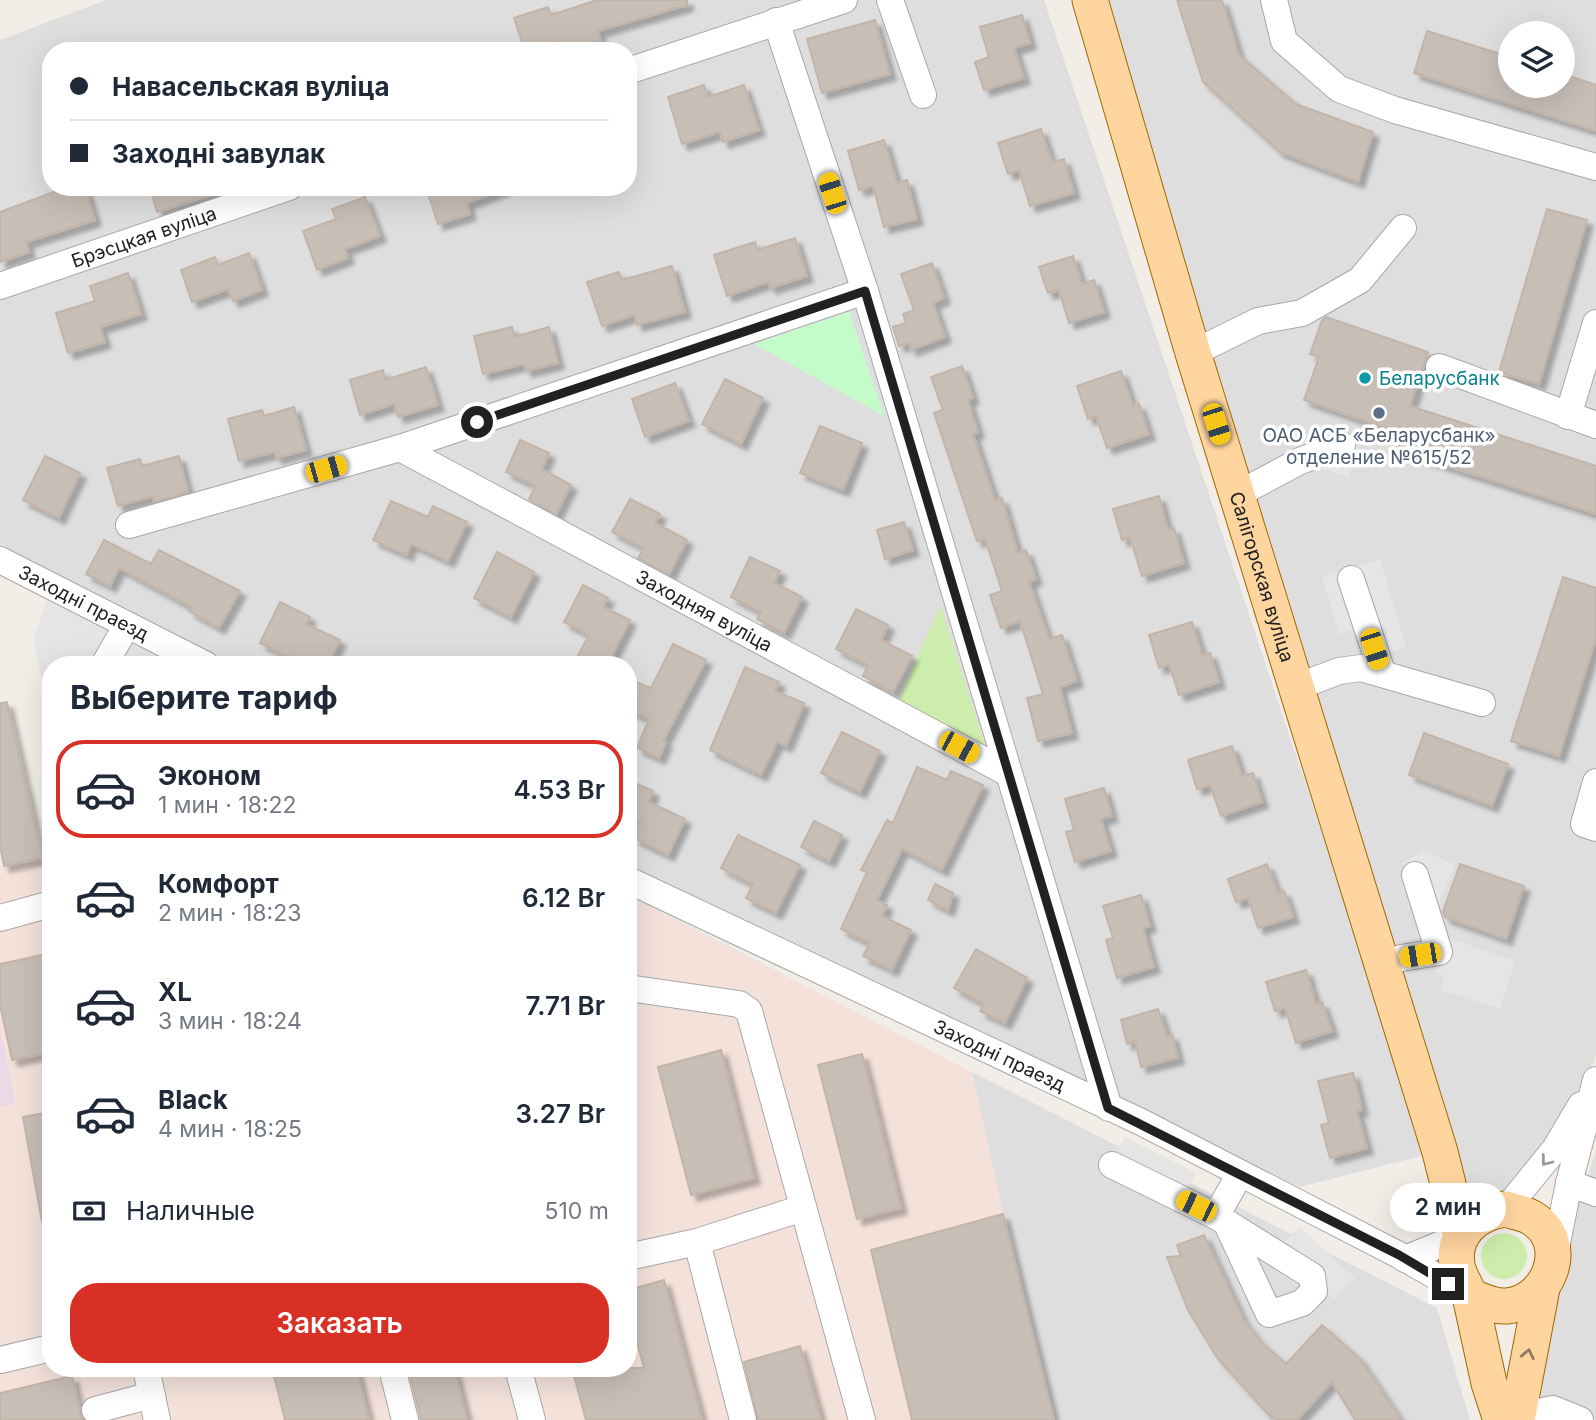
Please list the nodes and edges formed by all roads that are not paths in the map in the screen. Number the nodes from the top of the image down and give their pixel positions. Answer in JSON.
{"nodes":[{"id":1,"x":845,"y":0,"type":"edge"},
{"id":2,"x":890,"y":0,"type":"edge"},
{"id":3,"x":1090,"y":0,"type":"edge"},
{"id":4,"x":1274,"y":0,"type":"edge"},
{"id":5,"x":776,"y":21,"type":"junction"},
{"id":6,"x":637,"y":68,"type":"edge"},
{"id":7,"x":923,"y":95,"type":"dead end"},
{"id":8,"x":1596,"y":167,"type":"edge"},
{"id":9,"x":263,"y":196,"type":"edge"},
{"id":10,"x":1403,"y":228,"type":"dead end"},
{"id":11,"x":0,"y":286,"type":"edge"},
{"id":12,"x":865,"y":291,"type":"junction"},
{"id":13,"x":1596,"y":323,"type":"edge"},
{"id":14,"x":1193,"y":353,"type":"junction"},
{"id":15,"x":1438,"y":367,"type":"dead end"},
{"id":16,"x":1568,"y":415,"type":"junction"},
{"id":17,"x":1596,"y":425,"type":"edge"},
{"id":18,"x":1342,"y":446,"type":"dead end"},
{"id":19,"x":400,"y":448,"type":"junction"},
{"id":20,"x":1238,"y":494,"type":"junction"},
{"id":21,"x":129,"y":525,"type":"dead end"},
{"id":22,"x":0,"y":560,"type":"edge"},
{"id":23,"x":1351,"y":579,"type":"dead end"},
{"id":24,"x":127,"y":625,"type":"junction"},
{"id":25,"x":109,"y":656,"type":"edge"},
{"id":26,"x":182,"y":656,"type":"edge"},
{"id":27,"x":1382,"y":672,"type":"junction"},
{"id":28,"x":1297,"y":687,"type":"junction"},
{"id":29,"x":1482,"y":703,"type":"dead end"},
{"id":30,"x":1008,"y":773,"type":"junction"},
{"id":31,"x":1596,"y":782,"type":"edge"},
{"id":32,"x":1596,"y":828,"type":"edge"},
{"id":33,"x":1415,"y":875,"type":"dead end"},
{"id":34,"x":637,"y":884,"type":"edge"},
{"id":35,"x":42,"y":906,"type":"edge"},
{"id":36,"x":0,"y":918,"type":"edge"},
{"id":37,"x":1380,"y":965,"type":"junction"},
{"id":38,"x":637,"y":989,"type":"edge"},
{"id":39,"x":1595,"y":1081,"type":"edge"},
{"id":40,"x":1108,"y":1108,"type":"junction"},
{"id":41,"x":1440,"y":1152,"type":"junction"},
{"id":42,"x":1112,"y":1165,"type":"dead end"},
{"id":43,"x":1240,"y":1174,"type":"junction"},
{"id":44,"x":1569,"y":1183,"type":"junction"},
{"id":45,"x":1596,"y":1193,"type":"edge"},
{"id":46,"x":803,"y":1208,"type":"junction"},
{"id":47,"x":1506,"y":1209,"type":"junction"},
{"id":48,"x":1461,"y":1236,"type":"junction"},
{"id":49,"x":697,"y":1242,"type":"junction"},
{"id":50,"x":637,"y":1251,"type":"edge"},
{"id":51,"x":1405,"y":1259,"type":"junction"},
{"id":52,"x":1547,"y":1278,"type":"junction"},
{"id":53,"x":1470,"y":1296,"type":"junction"},
{"id":54,"x":42,"y":1350,"type":"edge"},
{"id":55,"x":0,"y":1360,"type":"edge"},
{"id":56,"x":148,"y":1377,"type":"edge"},
{"id":57,"x":394,"y":1377,"type":"edge"},
{"id":58,"x":520,"y":1377,"type":"edge"},
{"id":59,"x":154,"y":1407,"type":"edge"},
{"id":60,"x":95,"y":1410,"type":"dead end"},
{"id":61,"x":1512,"y":1419,"type":"edge"},
{"id":62,"x":405,"y":1420,"type":"edge"},
{"id":63,"x":532,"y":1420,"type":"edge"},
{"id":64,"x":743,"y":1420,"type":"edge"},
{"id":65,"x":862,"y":1420,"type":"edge"},
{"id":66,"x":1580,"y":1420,"type":"edge"}],
"edges":[{"from":1,"to":5,"type":"street"},
{"from":2,"to":7,"type":"street"},
{"from":3,"to":14,"type":"main road","name":"Салігорская вуліца"},
{"from":4,"to":8,"type":"street"},
{"from":5,"to":6,"type":"street"},
{"from":5,"to":12,"type":"street"},
{"from":9,"to":11,"type":"street","name":"Брэсцкая вуліца"},
{"from":10,"to":14,"type":"street"},
{"from":12,"to":19,"type":"street"},
{"from":12,"to":30,"type":"street"},
{"from":13,"to":16,"type":"street"},
{"from":14,"to":20,"type":"main road","name":"Салігорская вуліца"},
{"from":15,"to":16,"type":"street"},
{"from":16,"to":17,"type":"street"},
{"from":18,"to":20,"type":"street"},
{"from":19,"to":21,"type":"street"},
{"from":19,"to":30,"type":"street","name":"Заходняя вуліца"},
{"from":20,"to":28,"type":"main road","name":"Салігорская вуліца"},
{"from":22,"to":24,"type":"street","name":"Заходні праезд"},
{"from":23,"to":27,"type":"street"},
{"from":24,"to":25,"type":"street"},
{"from":24,"to":26,"type":"street","name":"Заходні праезд"},
{"from":27,"to":28,"type":"street"},
{"from":27,"to":29,"type":"street"},
{"from":28,"to":37,"type":"main road","name":"Салігорская вуліца"},
{"from":30,"to":40,"type":"street"},
{"from":31,"to":32,"type":"street"},
{"from":33,"to":37,"type":"street"},
{"from":34,"to":40,"type":"street","name":"Заходні праезд"},
{"from":35,"to":36,"type":"street"},
{"from":37,"to":41,"type":"main road","name":"Салігорская вуліца"},
{"from":38,"to":46,"type":"street"},
{"from":39,"to":44,"type":"street"},
{"from":39,"to":47,"type":"street","one_way":true},
{"from":40,"to":43,"type":"street","name":"Заходні праезд"},
{"from":41,"to":47,"type":"main road","name":"Салігорская вуліца"},
{"from":41,"to":48,"type":"main road","name":"Салігорская вуліца"},
{"from":42,"to":43,"type":"street"},
{"from":43,"to":51,"type":"street","name":"Заходні праезд"},
{"from":44,"to":45,"type":"street"},
{"from":44,"to":52,"type":"street"},
{"from":46,"to":49,"type":"street"},
{"from":46,"to":65,"type":"street"},
{"from":47,"to":48,"type":"main road"},
{"from":47,"to":52,"type":"main road"},
{"from":48,"to":51,"type":"street"},
{"from":48,"to":53,"type":"main road"},
{"from":49,"to":50,"type":"street"},
{"from":49,"to":64,"type":"street"},
{"from":51,"to":53,"type":"street","name":"Заходні праезд"},
{"from":52,"to":53,"type":"main road"},
{"from":61,"to":52,"type":"main road","one_way":true},
{"from":53,"to":61,"type":"main road"},
{"from":54,"to":55,"type":"street"},
{"from":56,"to":59,"type":"street"},
{"from":57,"to":62,"type":"street"},
{"from":58,"to":63,"type":"street"},
{"from":59,"to":60,"type":"street"},
{"from":61,"to":66,"type":"street"}]}
